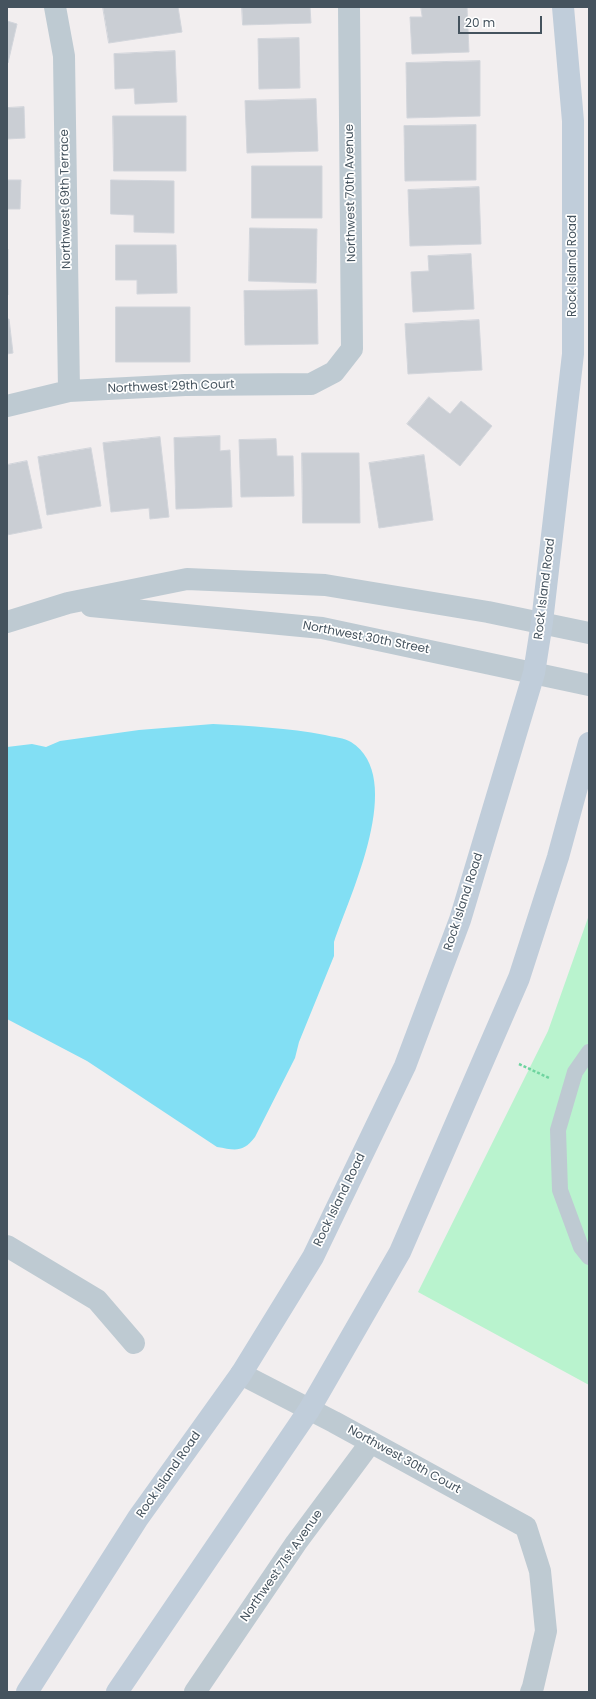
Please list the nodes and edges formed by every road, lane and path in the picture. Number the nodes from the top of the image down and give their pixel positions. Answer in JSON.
{"nodes":[{"id":1,"x":56,"y":7,"type":"edge"},
{"id":2,"x":349,"y":7,"type":"edge"},
{"id":3,"x":563,"y":7,"type":"edge"},
{"id":4,"x":334,"y":372,"type":"joint"},
{"id":5,"x":69,"y":392,"type":"junction"},
{"id":6,"x":7,"y":406,"type":"edge"},
{"id":7,"x":68,"y":604,"type":"junction"},
{"id":8,"x":7,"y":622,"type":"edge"},
{"id":9,"x":542,"y":622,"type":"junction"},
{"id":10,"x":589,"y":633,"type":"edge"},
{"id":11,"x":534,"y":673,"type":"junction"},
{"id":12,"x":589,"y":685,"type":"edge"},
{"id":13,"x":589,"y":743,"type":"edge"},
{"id":14,"x":589,"y":1052,"type":"edge"},
{"id":15,"x":519,"y":1064,"type":"dead end"},
{"id":16,"x":549,"y":1078,"type":"dead end"},
{"id":17,"x":7,"y":1246,"type":"edge"},
{"id":18,"x":589,"y":1257,"type":"edge"},
{"id":19,"x":134,"y":1343,"type":"dead end"},
{"id":20,"x":241,"y":1374,"type":"junction"},
{"id":21,"x":309,"y":1410,"type":"junction"},
{"id":22,"x":370,"y":1442,"type":"junction"},
{"id":23,"x":27,"y":1692,"type":"edge"},
{"id":24,"x":117,"y":1692,"type":"edge"},
{"id":25,"x":195,"y":1692,"type":"edge"},
{"id":26,"x":531,"y":1692,"type":"edge"}],
"edges":[{"from":1,"to":5,"type":"street","name":"Northwest 69th Terrace"},
{"from":2,"to":4,"type":"street","name":"Northwest 70th Avenue"},
{"from":3,"to":9,"type":"main road","name":"Rock Island Road"},
{"from":4,"to":5,"type":"street","name":"Northwest 29th Court"},
{"from":5,"to":6,"type":"street","name":"Northwest 29th Court"},
{"from":7,"to":8,"type":"street","name":"Northwest 30th Street"},
{"from":7,"to":9,"type":"street","name":"Northwest 30th Street"},
{"from":7,"to":11,"type":"street","name":"Northwest 30th Street"},
{"from":9,"to":10,"type":"street","name":"Northwest 30th Street"},
{"from":9,"to":11,"type":"main road","name":"Rock Island Road"},
{"from":11,"to":12,"type":"street","name":"Northwest 30th Street"},
{"from":11,"to":20,"type":"main road","name":"Rock Island Road"},
{"from":13,"to":21,"type":"main road"},
{"from":14,"to":18,"type":"lane"},
{"from":15,"to":16,"type":"path"},
{"from":17,"to":19,"type":"street"},
{"from":20,"to":21,"type":"street","name":"Northwest 30th Court"},
{"from":20,"to":23,"type":"main road","name":"Rock Island Road"},
{"from":21,"to":22,"type":"street","name":"Northwest 30th Court"},
{"from":21,"to":24,"type":"main road"},
{"from":22,"to":25,"type":"street","name":"Northwest 71st Avenue"},
{"from":22,"to":26,"type":"street","name":"Northwest 30th Court"}]}
